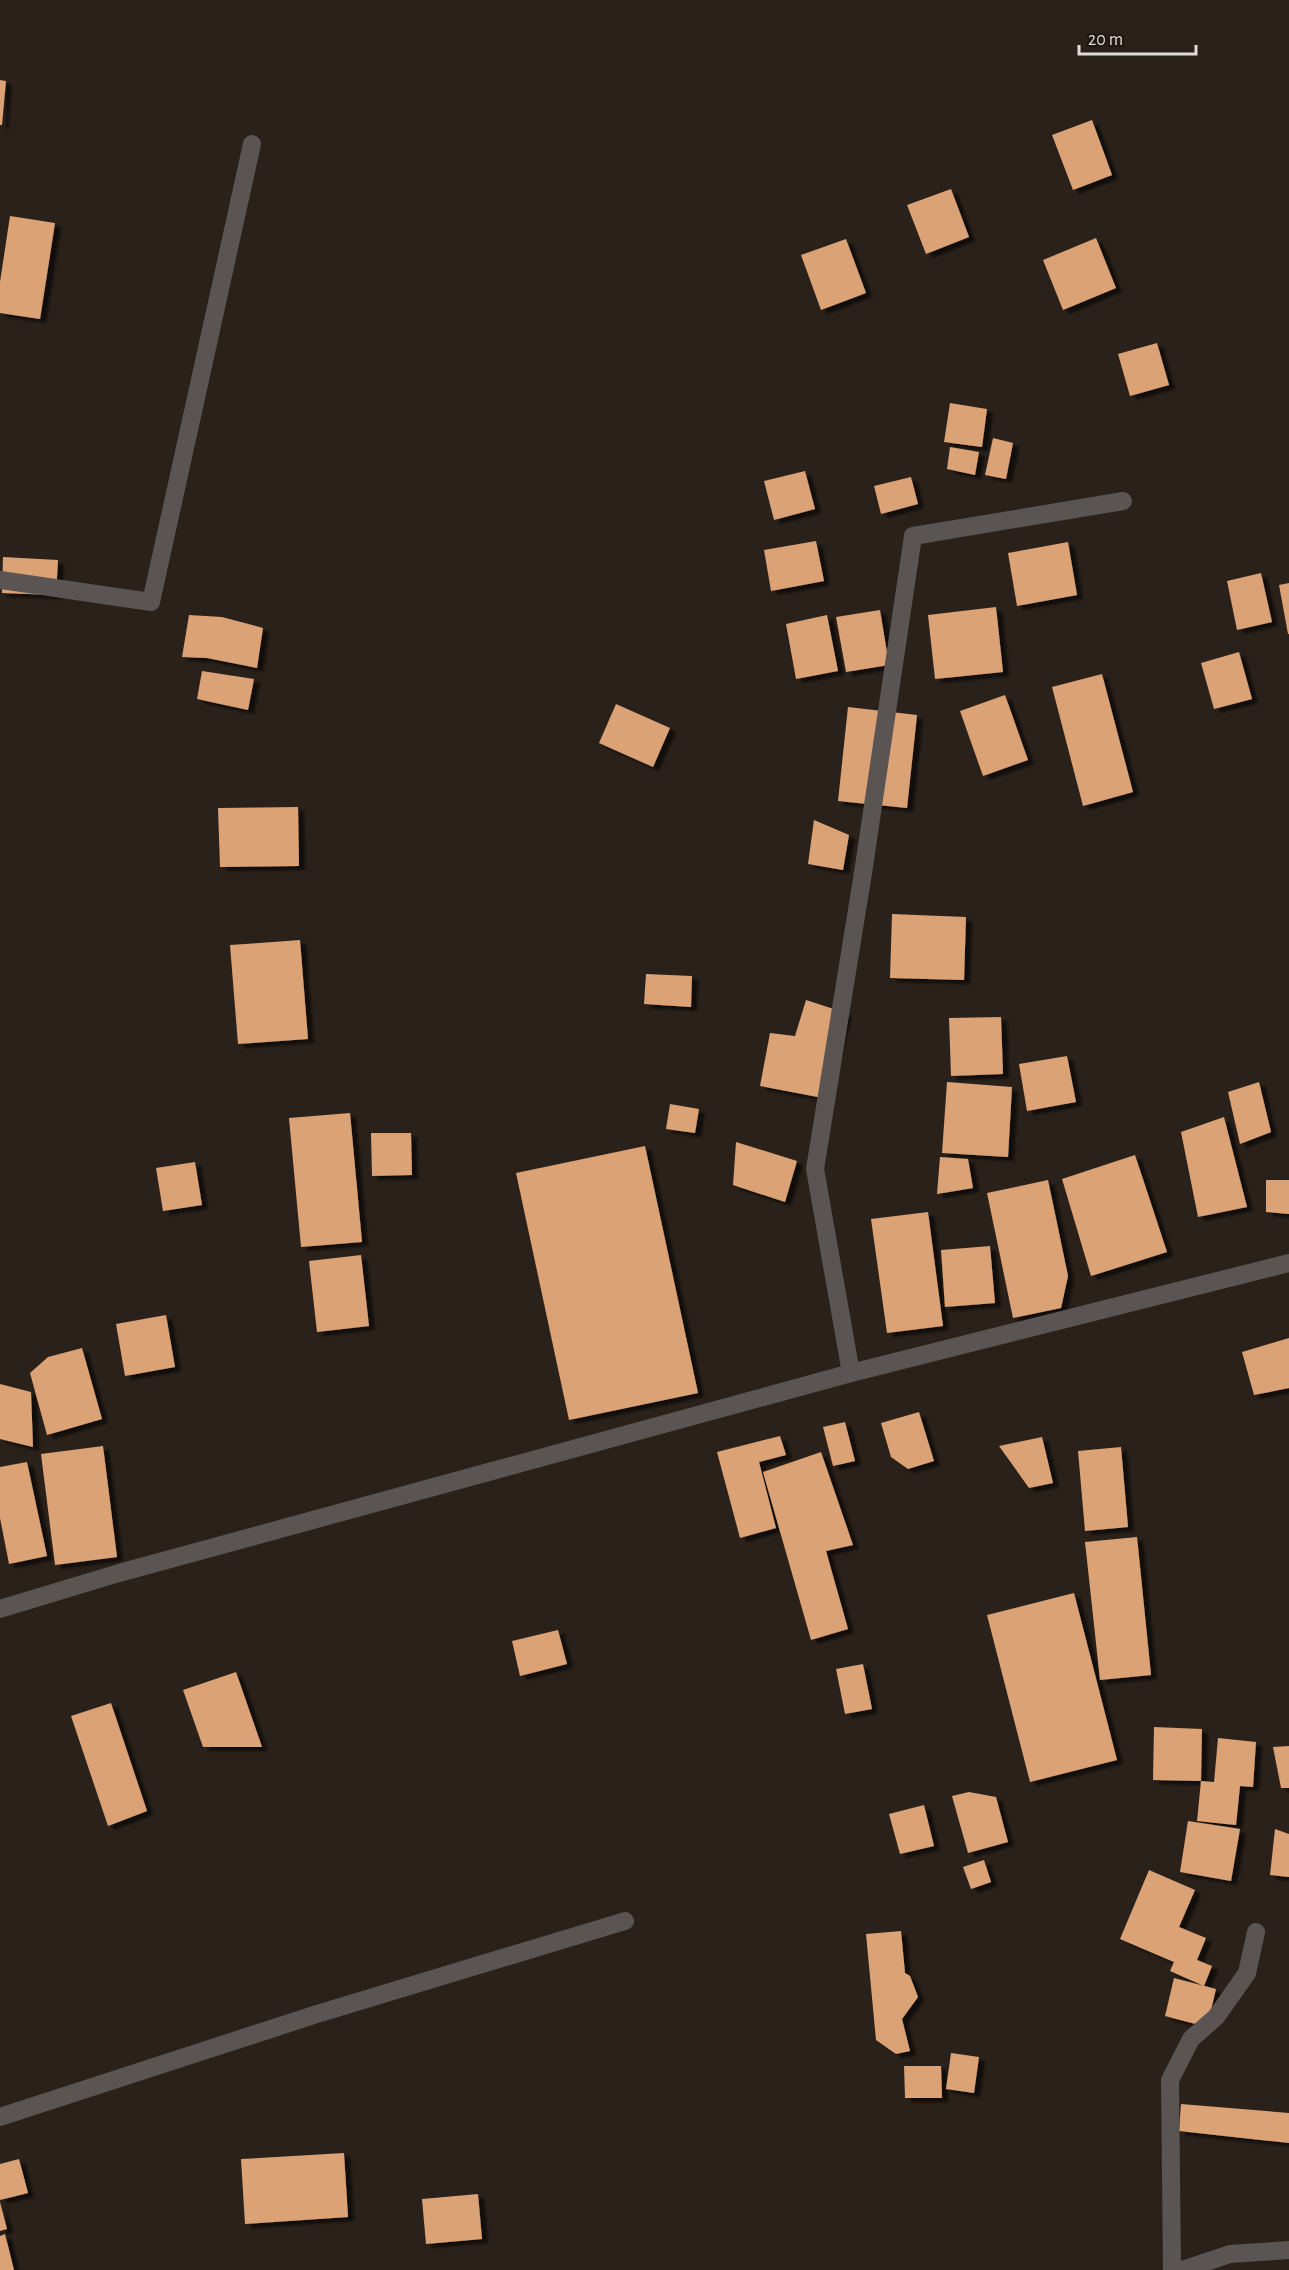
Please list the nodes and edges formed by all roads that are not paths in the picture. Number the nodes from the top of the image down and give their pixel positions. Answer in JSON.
{"nodes":[{"id":1,"x":252,"y":144,"type":"dead end"},
{"id":2,"x":1123,"y":501,"type":"dead end"},
{"id":3,"x":0,"y":580,"type":"edge"},
{"id":4,"x":1289,"y":1263,"type":"edge"},
{"id":5,"x":851,"y":1373,"type":"junction"},
{"id":6,"x":0,"y":1609,"type":"edge"},
{"id":7,"x":625,"y":1921,"type":"dead end"},
{"id":8,"x":1256,"y":1932,"type":"dead end"},
{"id":9,"x":0,"y":2117,"type":"edge"},
{"id":10,"x":1289,"y":2250,"type":"edge"},
{"id":11,"x":1172,"y":2270,"type":"edge"},
{"id":12,"x":1182,"y":2270,"type":"edge"}],
"edges":[{"from":1,"to":3,"type":"street"},
{"from":2,"to":5,"type":"street"},
{"from":4,"to":5,"type":"street"},
{"from":5,"to":6,"type":"street"},
{"from":7,"to":9,"type":"street"},
{"from":8,"to":11,"type":"street"},
{"from":10,"to":12,"type":"street"}]}
